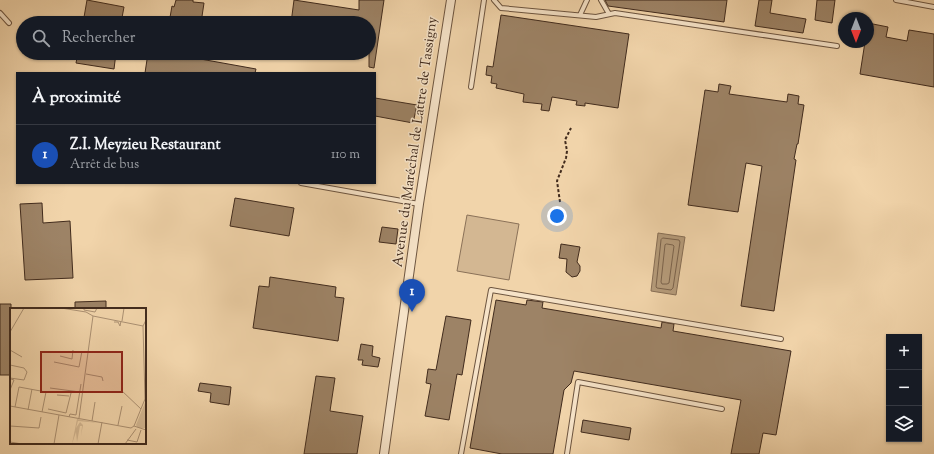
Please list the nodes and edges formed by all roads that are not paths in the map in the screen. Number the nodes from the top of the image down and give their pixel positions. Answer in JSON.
{"nodes":[{"id":1,"x":451,"y":0,"type":"edge"},
{"id":2,"x":484,"y":0,"type":"edge"},
{"id":3,"x":494,"y":0,"type":"edge"},
{"id":4,"x":587,"y":0,"type":"edge"},
{"id":5,"x":601,"y":0,"type":"edge"},
{"id":6,"x":896,"y":0,"type":"edge"},
{"id":7,"x":934,"y":7,"type":"edge"},
{"id":8,"x":0,"y":13,"type":"edge"},
{"id":9,"x":609,"y":14,"type":"junction"},
{"id":10,"x":580,"y":15,"type":"junction"},
{"id":11,"x":9,"y":23,"type":"dead end"},
{"id":12,"x":837,"y":46,"type":"dead end"},
{"id":13,"x":471,"y":87,"type":"dead end"},
{"id":14,"x":307,"y":184,"type":"edge"},
{"id":15,"x":419,"y":204,"type":"junction"},
{"id":16,"x":781,"y":339,"type":"dead end"},
{"id":17,"x":722,"y":409,"type":"dead end"},
{"id":18,"x":384,"y":454,"type":"edge"},
{"id":19,"x":461,"y":454,"type":"edge"},
{"id":20,"x":567,"y":454,"type":"edge"}],
"edges":[{"from":1,"to":15,"type":"street","name":"Avenue du Maréchal de Lattre de Tassigny"},
{"from":2,"to":13,"type":"lane"},
{"from":3,"to":10,"type":"lane"},
{"from":4,"to":10,"type":"lane"},
{"from":5,"to":9,"type":"lane"},
{"from":6,"to":7,"type":"lane"},
{"from":8,"to":11,"type":"lane"},
{"from":9,"to":10,"type":"lane"},
{"from":9,"to":12,"type":"lane"},
{"from":14,"to":15,"type":"lane"},
{"from":15,"to":18,"type":"street","name":"Avenue du Maréchal de Lattre de Tassigny"},
{"from":16,"to":19,"type":"lane"},
{"from":17,"to":20,"type":"lane"}]}
